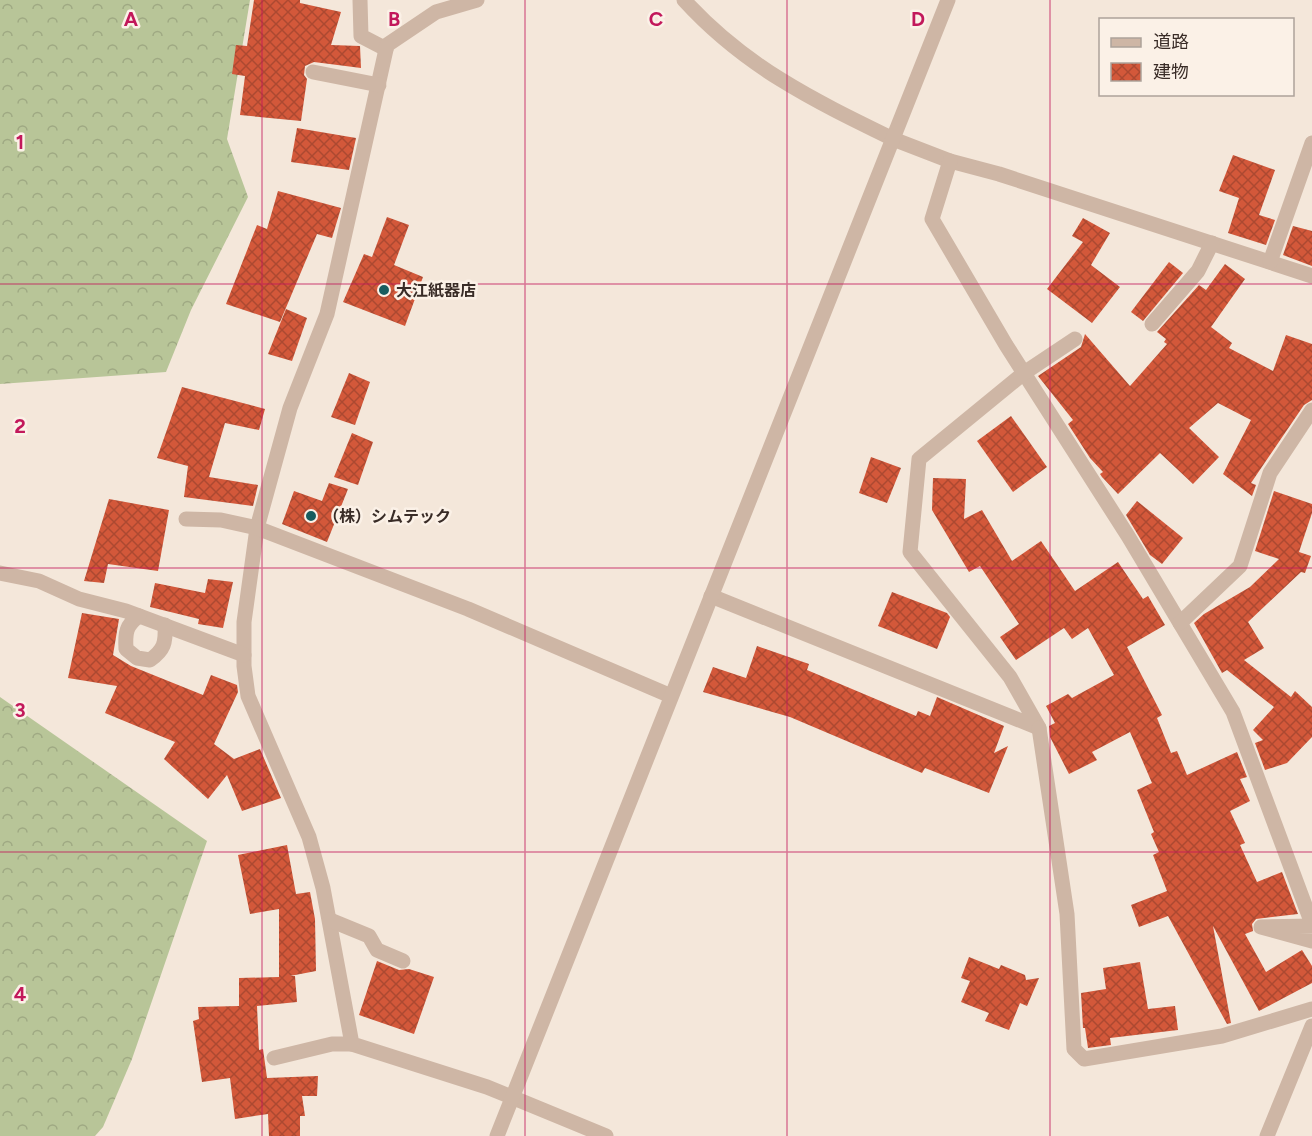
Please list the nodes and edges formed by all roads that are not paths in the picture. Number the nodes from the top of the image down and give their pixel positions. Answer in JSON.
{"nodes":[{"id":1,"x":360,"y":0,"type":"edge"},
{"id":2,"x":477,"y":0,"type":"edge"},
{"id":3,"x":684,"y":0,"type":"edge"},
{"id":4,"x":948,"y":0,"type":"edge"},
{"id":5,"x":386,"y":49,"type":"junction"},
{"id":6,"x":313,"y":72,"type":"dead end"},
{"id":7,"x":379,"y":85,"type":"junction"},
{"id":8,"x":893,"y":139,"type":"junction"},
{"id":9,"x":1312,"y":143,"type":"edge"},
{"id":10,"x":950,"y":161,"type":"junction"},
{"id":11,"x":1212,"y":243,"type":"junction"},
{"id":12,"x":1270,"y":262,"type":"junction"},
{"id":13,"x":1312,"y":276,"type":"edge"},
{"id":14,"x":1152,"y":324,"type":"dead end"},
{"id":15,"x":1076,"y":339,"type":"dead end"},
{"id":16,"x":1024,"y":373,"type":"junction"},
{"id":17,"x":1312,"y":410,"type":"edge"},
{"id":18,"x":186,"y":519,"type":"dead end"},
{"id":19,"x":257,"y":528,"type":"junction"},
{"id":20,"x":0,"y":573,"type":"edge"},
{"id":21,"x":711,"y":596,"type":"junction"},
{"id":22,"x":140,"y":616,"type":"junction"},
{"id":23,"x":1180,"y":623,"type":"junction"},
{"id":24,"x":165,"y":625,"type":"junction"},
{"id":25,"x":244,"y":655,"type":"junction"},
{"id":26,"x":671,"y":696,"type":"junction"},
{"id":27,"x":1039,"y":728,"type":"junction"},
{"id":28,"x":330,"y":920,"type":"junction"},
{"id":29,"x":1312,"y":926,"type":"edge"},
{"id":30,"x":1312,"y":941,"type":"edge"},
{"id":31,"x":403,"y":961,"type":"dead end"},
{"id":32,"x":1312,"y":1009,"type":"edge"},
{"id":33,"x":1312,"y":1026,"type":"edge"},
{"id":34,"x":352,"y":1044,"type":"junction"},
{"id":35,"x":274,"y":1058,"type":"dead end"},
{"id":36,"x":512,"y":1098,"type":"junction"},
{"id":37,"x":497,"y":1136,"type":"edge"},
{"id":38,"x":606,"y":1136,"type":"edge"},
{"id":39,"x":1267,"y":1136,"type":"edge"}],
"edges":[{"from":1,"to":5,"type":"street"},
{"from":2,"to":5,"type":"street"},
{"from":3,"to":8,"type":"street"},
{"from":4,"to":8,"type":"street"},
{"from":5,"to":7,"type":"street"},
{"from":6,"to":7,"type":"street"},
{"from":7,"to":19,"type":"street"},
{"from":8,"to":10,"type":"street"},
{"from":8,"to":21,"type":"street"},
{"from":9,"to":12,"type":"street"},
{"from":10,"to":11,"type":"street"},
{"from":10,"to":16,"type":"street"},
{"from":11,"to":12,"type":"street"},
{"from":11,"to":14,"type":"street"},
{"from":12,"to":13,"type":"street"},
{"from":15,"to":16,"type":"street"},
{"from":16,"to":23,"type":"street"},
{"from":16,"to":27,"type":"street"},
{"from":17,"to":23,"type":"street"},
{"from":18,"to":19,"type":"street"},
{"from":19,"to":25,"type":"street"},
{"from":19,"to":26,"type":"street"},
{"from":20,"to":22,"type":"street"},
{"from":21,"to":26,"type":"street"},
{"from":21,"to":27,"type":"street"},
{"from":22,"to":24,"type":"street"},
{"from":22,"to":24,"type":"street"},
{"from":23,"to":29,"type":"street"},
{"from":24,"to":25,"type":"street"},
{"from":25,"to":28,"type":"street"},
{"from":26,"to":36,"type":"street"},
{"from":27,"to":32,"type":"street"},
{"from":28,"to":31,"type":"street"},
{"from":28,"to":34,"type":"street"},
{"from":29,"to":30,"type":"street"},
{"from":33,"to":39,"type":"street"},
{"from":34,"to":35,"type":"street"},
{"from":34,"to":36,"type":"street"},
{"from":36,"to":37,"type":"street"},
{"from":36,"to":38,"type":"street"}]}
